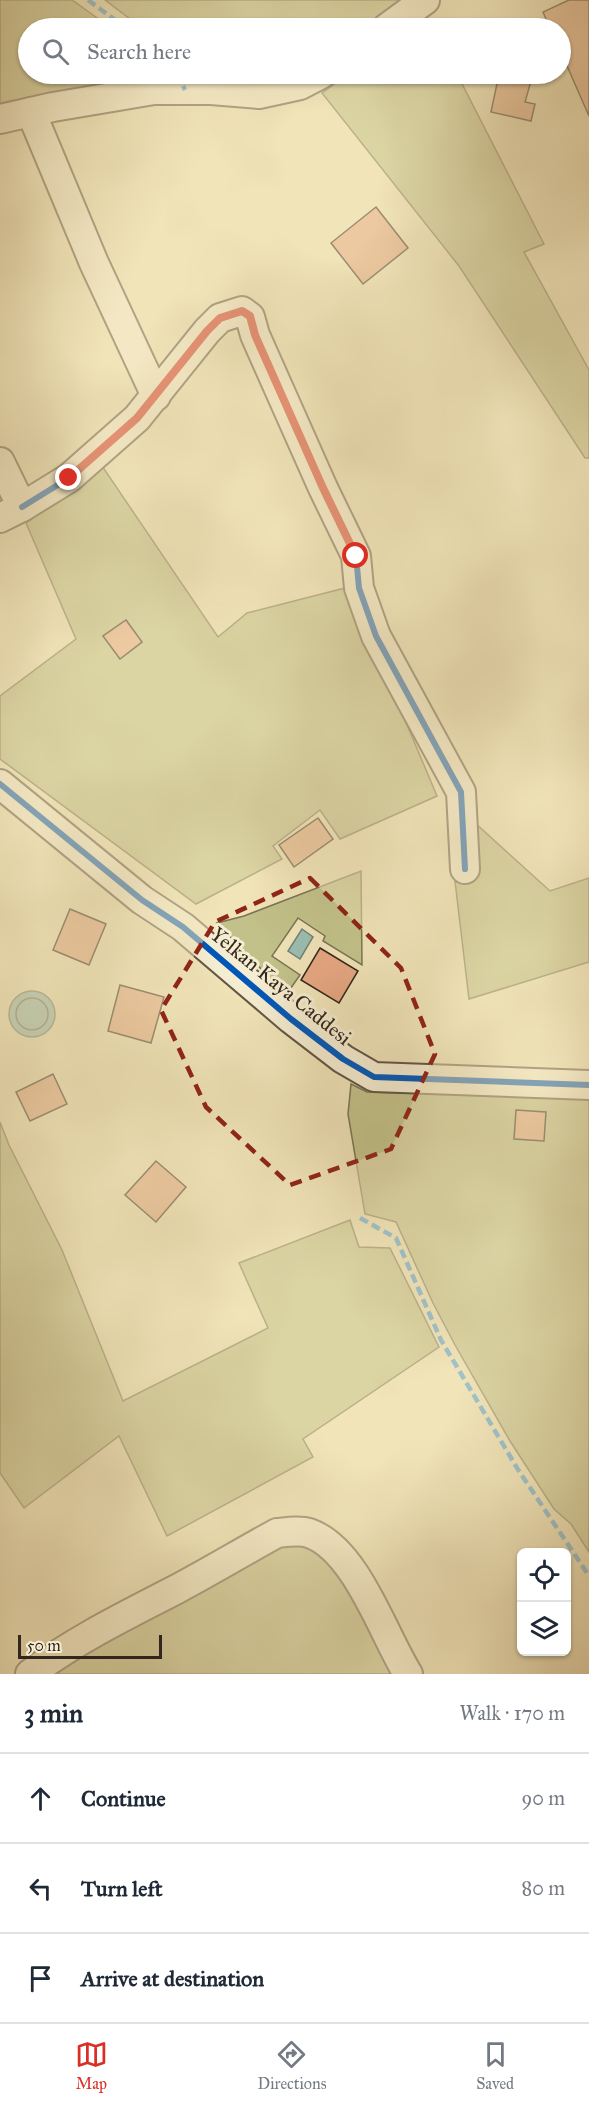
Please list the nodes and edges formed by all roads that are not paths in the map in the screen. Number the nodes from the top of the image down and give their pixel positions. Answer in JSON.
{"nodes":[{"id":1,"x":425,"y":0,"type":"edge"},
{"id":2,"x":401,"y":18,"type":"edge"},
{"id":3,"x":302,"y":84,"type":"edge"},
{"id":4,"x":31,"y":112,"type":"junction"},
{"id":5,"x":0,"y":119,"type":"edge"},
{"id":6,"x":156,"y":396,"type":"junction"},
{"id":7,"x":0,"y":462,"type":"edge"},
{"id":8,"x":11,"y":512,"type":"edge"},
{"id":9,"x":0,"y":784,"type":"edge"},
{"id":10,"x":465,"y":869,"type":"dead end"},
{"id":11,"x":589,"y":1085,"type":"edge"},
{"id":12,"x":30,"y":1674,"type":"edge"},
{"id":13,"x":408,"y":1674,"type":"edge"}],
"edges":[{"from":1,"to":2,"type":"street"},
{"from":3,"to":4,"type":"street"},
{"from":4,"to":5,"type":"street"},
{"from":4,"to":6,"type":"street"},
{"from":6,"to":8,"type":"street"},
{"from":6,"to":10,"type":"street"},
{"from":7,"to":8,"type":"street"},
{"from":9,"to":11,"type":"street","name":"Yelkan Kaya Caddesi"},
{"from":12,"to":13,"type":"street"}]}
